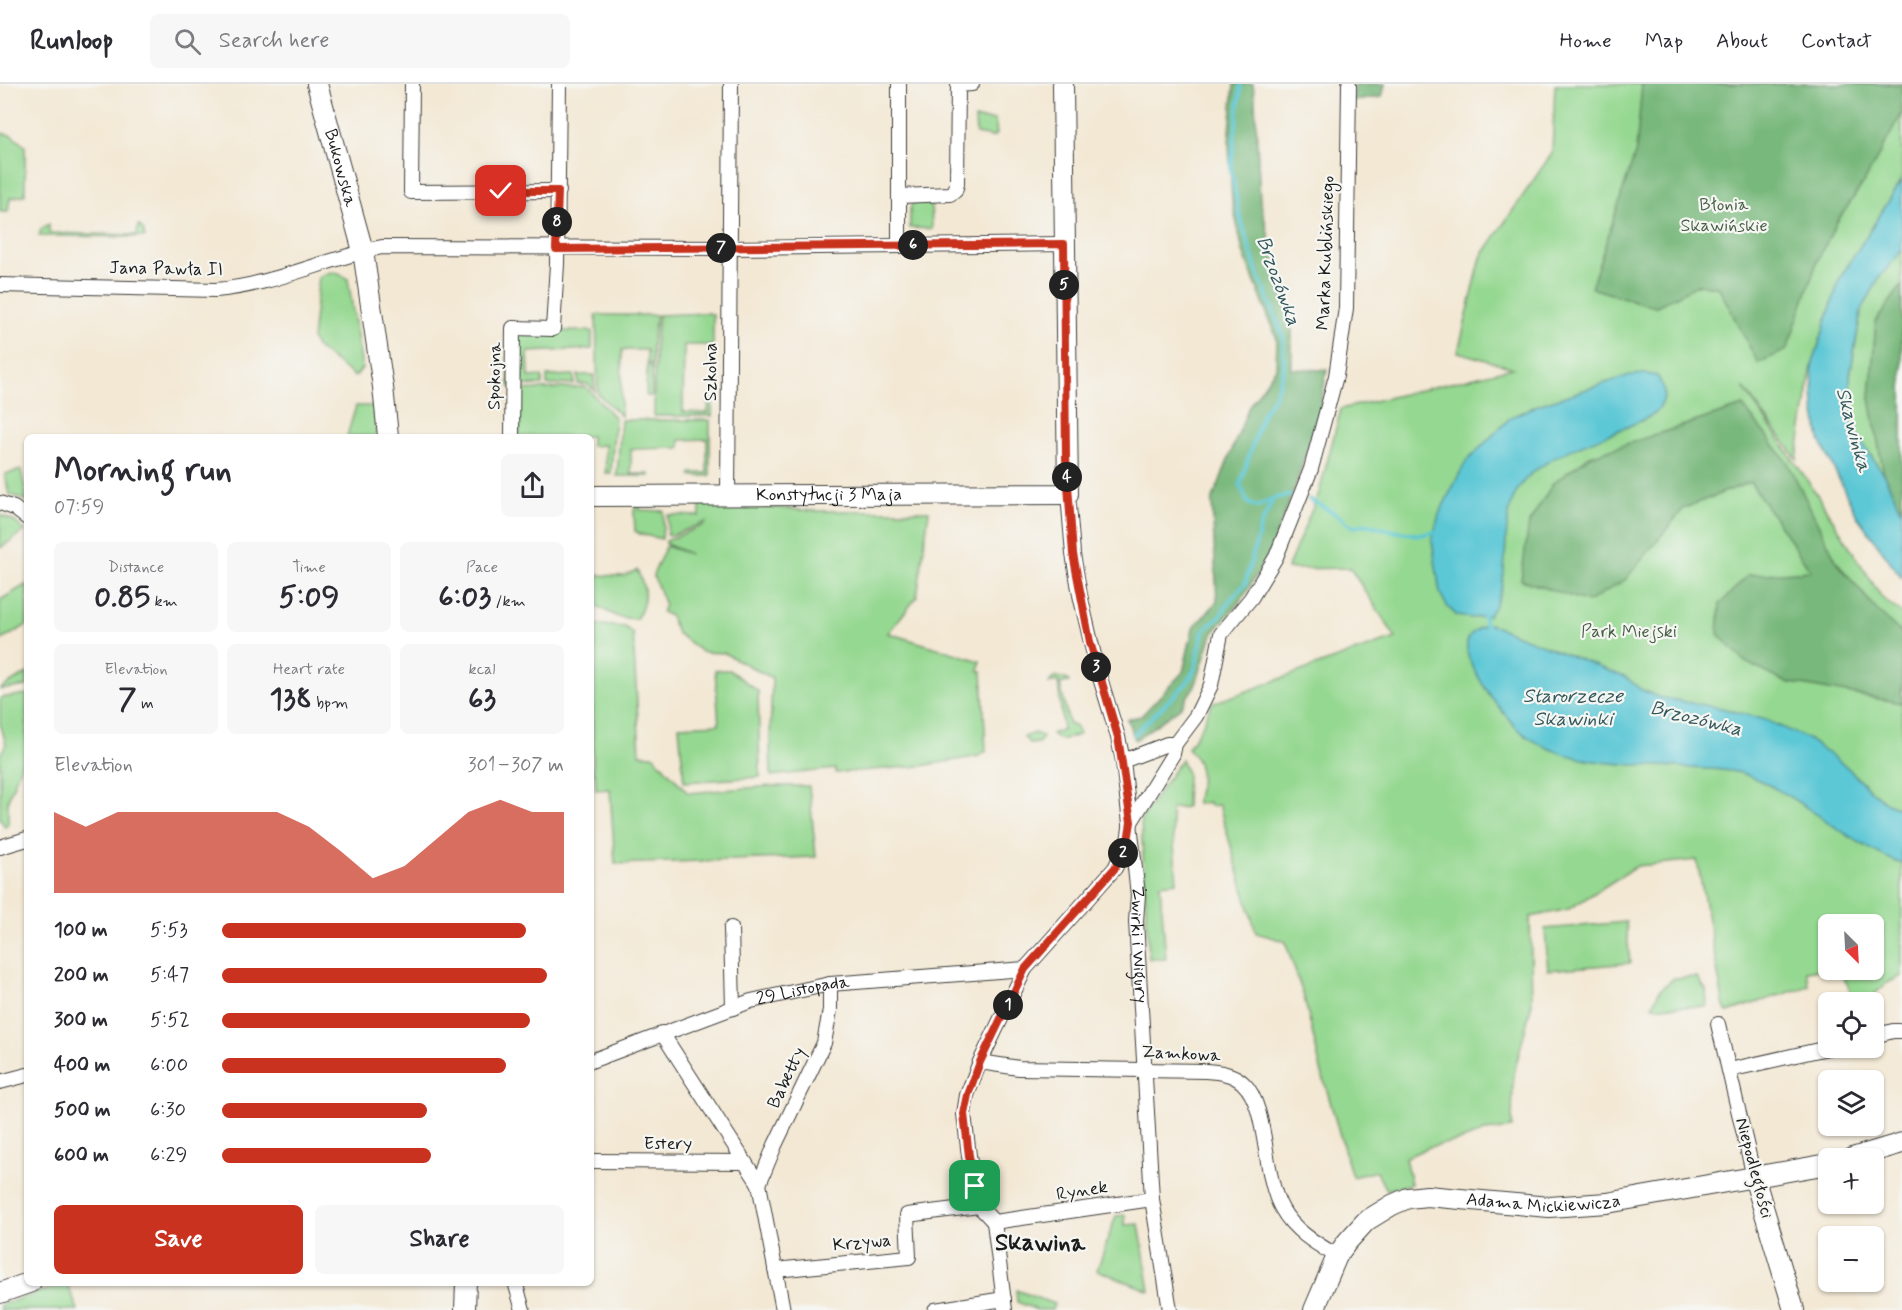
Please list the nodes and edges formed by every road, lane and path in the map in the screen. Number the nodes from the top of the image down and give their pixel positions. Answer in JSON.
{"nodes":[{"id":1,"x":317,"y":84,"type":"edge"},
{"id":2,"x":412,"y":84,"type":"edge"},
{"id":3,"x":560,"y":84,"type":"edge"},
{"id":4,"x":731,"y":84,"type":"edge"},
{"id":5,"x":899,"y":84,"type":"edge"},
{"id":6,"x":972,"y":84,"type":"edge"},
{"id":7,"x":1063,"y":84,"type":"edge"},
{"id":8,"x":1349,"y":84,"type":"edge"},
{"id":9,"x":558,"y":191,"type":"junction"},
{"id":10,"x":900,"y":196,"type":"junction"},
{"id":11,"x":1064,"y":244,"type":"junction"},
{"id":12,"x":899,"y":246,"type":"junction"},
{"id":13,"x":729,"y":248,"type":"junction"},
{"id":14,"x":556,"y":249,"type":"junction"},
{"id":15,"x":363,"y":251,"type":"junction"},
{"id":16,"x":0,"y":285,"type":"edge"},
{"id":17,"x":388,"y":434,"type":"edge"},
{"id":18,"x":512,"y":434,"type":"edge"},
{"id":19,"x":1068,"y":494,"type":"junction"},
{"id":20,"x":728,"y":495,"type":"junction"},
{"id":21,"x":594,"y":496,"type":"edge"},
{"id":22,"x":0,"y":503,"type":"edge"},
{"id":23,"x":24,"y":516,"type":"edge"},
{"id":24,"x":1175,"y":744,"type":"junction"},
{"id":25,"x":1123,"y":761,"type":"junction"},
{"id":26,"x":1131,"y":822,"type":"junction"},
{"id":27,"x":24,"y":840,"type":"edge"},
{"id":28,"x":0,"y":847,"type":"edge"},
{"id":29,"x":1115,"y":868,"type":"junction"},
{"id":30,"x":1137,"y":882,"type":"junction"},
{"id":31,"x":731,"y":928,"type":"dead end"},
{"id":32,"x":1025,"y":969,"type":"junction"},
{"id":33,"x":830,"y":984,"type":"junction"},
{"id":34,"x":733,"y":1008,"type":"junction"},
{"id":35,"x":1719,"y":1024,"type":"dead end"},
{"id":36,"x":1902,"y":1031,"type":"edge"},
{"id":37,"x":662,"y":1033,"type":"junction"},
{"id":38,"x":1884,"y":1033,"type":"edge"},
{"id":39,"x":1818,"y":1050,"type":"edge"},
{"id":40,"x":594,"y":1060,"type":"edge"},
{"id":41,"x":980,"y":1062,"type":"junction"},
{"id":42,"x":1145,"y":1070,"type":"junction"},
{"id":43,"x":1729,"y":1070,"type":"junction"},
{"id":44,"x":24,"y":1076,"type":"edge"},
{"id":45,"x":0,"y":1082,"type":"edge"},
{"id":46,"x":1902,"y":1143,"type":"edge"},
{"id":47,"x":1884,"y":1148,"type":"edge"},
{"id":48,"x":594,"y":1161,"type":"edge"},
{"id":49,"x":745,"y":1162,"type":"junction"},
{"id":50,"x":1818,"y":1166,"type":"edge"},
{"id":51,"x":1754,"y":1178,"type":"junction"},
{"id":52,"x":759,"y":1184,"type":"junction"},
{"id":53,"x":1152,"y":1200,"type":"junction"},
{"id":54,"x":979,"y":1206,"type":"junction"},
{"id":55,"x":994,"y":1222,"type":"junction"},
{"id":56,"x":1337,"y":1256,"type":"junction"},
{"id":57,"x":775,"y":1270,"type":"junction"},
{"id":58,"x":24,"y":1284,"type":"edge"},
{"id":59,"x":466,"y":1286,"type":"edge"},
{"id":60,"x":516,"y":1286,"type":"edge"},
{"id":61,"x":0,"y":1293,"type":"edge"},
{"id":62,"x":1005,"y":1304,"type":"edge"},
{"id":63,"x":465,"y":1310,"type":"edge"},
{"id":64,"x":523,"y":1310,"type":"edge"},
{"id":65,"x":783,"y":1310,"type":"edge"},
{"id":66,"x":935,"y":1310,"type":"edge"},
{"id":67,"x":1170,"y":1310,"type":"edge"},
{"id":68,"x":1314,"y":1310,"type":"edge"},
{"id":69,"x":1794,"y":1310,"type":"edge"}],
"edges":[{"from":1,"to":15,"type":"street","name":"Bukowska"},
{"from":2,"to":9,"type":"street"},
{"from":3,"to":9,"type":"street"},
{"from":4,"to":13,"type":"street","name":"Szkolna"},
{"from":5,"to":10,"type":"street"},
{"from":6,"to":10,"type":"street"},
{"from":7,"to":11,"type":"street","name":"Żwirki i Wigury"},
{"from":8,"to":24,"type":"street","name":"Marka Kublińskiego"},
{"from":9,"to":14,"type":"street"},
{"from":10,"to":12,"type":"street"},
{"from":11,"to":12,"type":"street","name":"Jana Pawła II"},
{"from":11,"to":19,"type":"street","name":"Żwirki i Wigury"},
{"from":12,"to":13,"type":"street","name":"Jana Pawła II"},
{"from":13,"to":14,"type":"street","name":"Jana Pawła II"},
{"from":13,"to":20,"type":"street","name":"Szkolna"},
{"from":14,"to":15,"type":"street","name":"Jana Pawła II"},
{"from":14,"to":18,"type":"street","name":"Spokojna"},
{"from":15,"to":16,"type":"street","name":"Jana Pawła II"},
{"from":15,"to":17,"type":"street","name":"Bukowska"},
{"from":19,"to":20,"type":"street","name":"Konstytucji 3 Maja"},
{"from":19,"to":25,"type":"street","name":"Żwirki i Wigury"},
{"from":20,"to":21,"type":"street","name":"Konstytucji 3 Maja"},
{"from":22,"to":23,"type":"street"},
{"from":24,"to":25,"type":"street"},
{"from":24,"to":26,"type":"street","name":"Marka Kublińskiego"},
{"from":25,"to":26,"type":"street","name":"Żwirki i Wigury"},
{"from":26,"to":29,"type":"street"},
{"from":26,"to":30,"type":"street","name":"Żwirki i Wigury"},
{"from":27,"to":28,"type":"street"},
{"from":29,"to":30,"type":"street"},
{"from":29,"to":32,"type":"street"},
{"from":30,"to":42,"type":"street","name":"Żwirki i Wigury"},
{"from":31,"to":34,"type":"street"},
{"from":32,"to":33,"type":"street","name":"29 Listopada"},
{"from":32,"to":41,"type":"street"},
{"from":33,"to":34,"type":"street","name":"29 Listopada"},
{"from":33,"to":52,"type":"street","name":"Babetty"},
{"from":34,"to":37,"type":"street","name":"29 Listopada"},
{"from":35,"to":43,"type":"street","name":"Niepodległości"},
{"from":36,"to":38,"type":"street"},
{"from":37,"to":40,"type":"street","name":"29 Listopada"},
{"from":37,"to":49,"type":"street"},
{"from":39,"to":43,"type":"street"},
{"from":41,"to":42,"type":"street","name":"Zamkowa"},
{"from":41,"to":54,"type":"street"},
{"from":42,"to":53,"type":"street","name":"Żwirki i Wigury"},
{"from":42,"to":56,"type":"street","name":"Zamkowa"},
{"from":43,"to":51,"type":"street","name":"Niepodległości"},
{"from":44,"to":45,"type":"street"},
{"from":46,"to":47,"type":"street"},
{"from":48,"to":49,"type":"street","name":"Estery"},
{"from":49,"to":52,"type":"street"},
{"from":50,"to":51,"type":"street","name":"Adama Mickiewicza"},
{"from":51,"to":56,"type":"street","name":"Adama Mickiewicza"},
{"from":51,"to":69,"type":"street","name":"Niepodległości"},
{"from":52,"to":57,"type":"street"},
{"from":53,"to":55,"type":"street","name":"Rynek"},
{"from":53,"to":67,"type":"street"},
{"from":54,"to":55,"type":"street"},
{"from":54,"to":57,"type":"street","name":"Krzywa"},
{"from":55,"to":62,"type":"street"},
{"from":56,"to":68,"type":"street","name":"Adama Mickiewicza"},
{"from":57,"to":65,"type":"street"},
{"from":58,"to":61,"type":"street"},
{"from":59,"to":63,"type":"street"},
{"from":60,"to":64,"type":"street"},
{"from":62,"to":66,"type":"street"}]}
